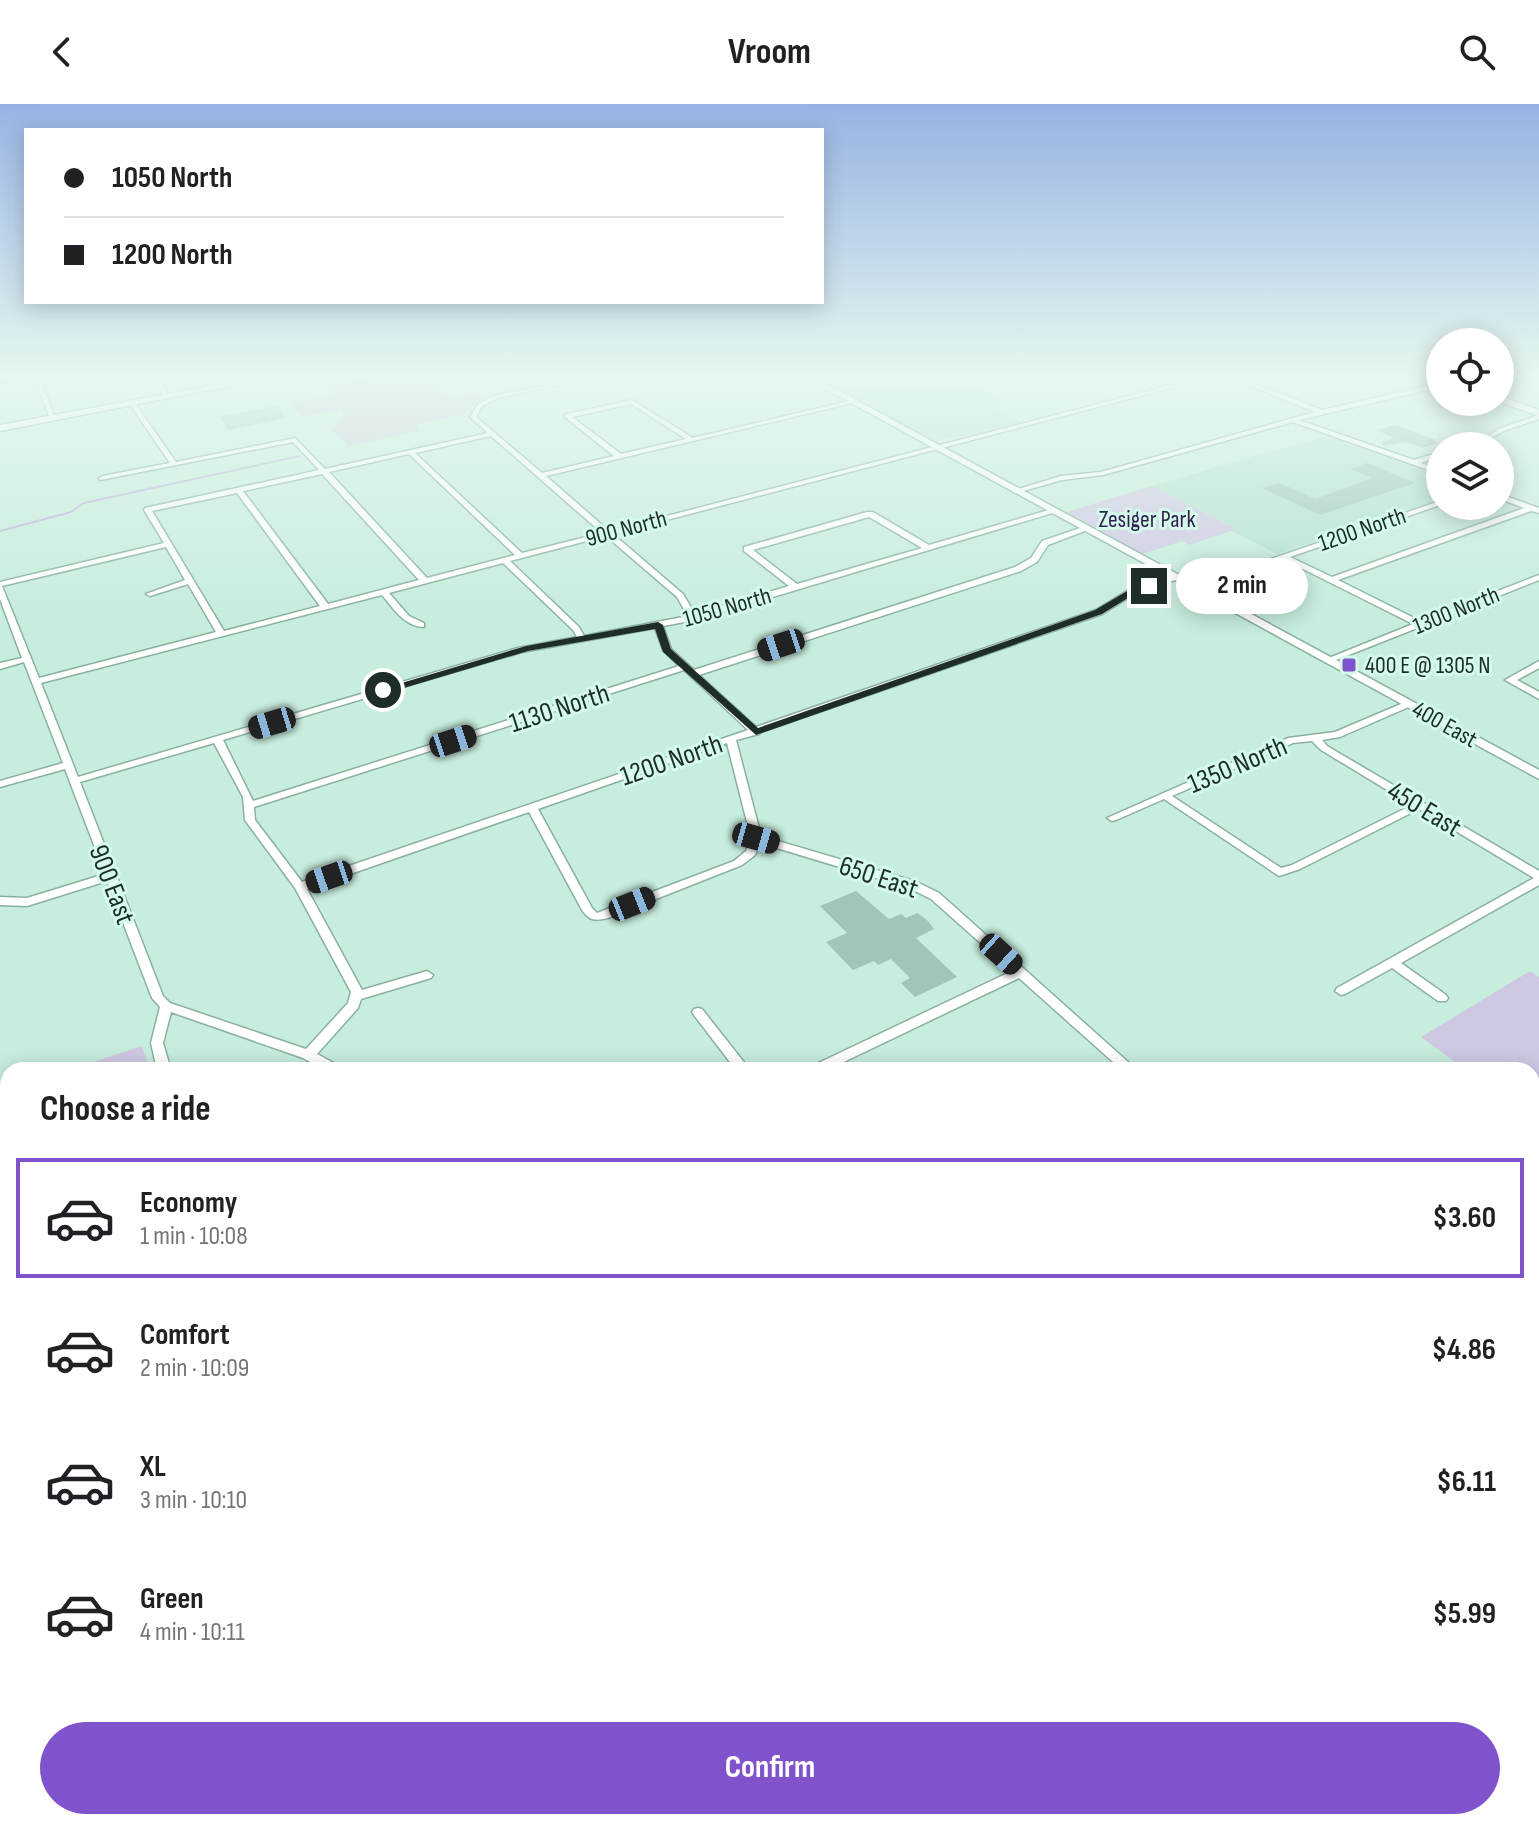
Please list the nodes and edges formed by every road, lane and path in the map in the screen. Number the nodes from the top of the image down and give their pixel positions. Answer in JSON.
{"nodes":[{"id":1,"x":168,"y":456,"type":"edge"},
{"id":2,"x":217,"y":456,"type":"edge"},
{"id":3,"x":311,"y":456,"type":"edge"},
{"id":4,"x":393,"y":456,"type":"edge"},
{"id":5,"x":414,"y":456,"type":"edge"},
{"id":6,"x":518,"y":456,"type":"edge"},
{"id":7,"x":626,"y":456,"type":"edge"},
{"id":8,"x":903,"y":456,"type":"edge"},
{"id":9,"x":952,"y":456,"type":"edge"},
{"id":10,"x":1167,"y":456,"type":"edge"},
{"id":11,"x":1395,"y":456,"type":"edge"},
{"id":12,"x":620,"y":457,"type":"joint"},
{"id":13,"x":1426,"y":459,"type":"edge"},
{"id":14,"x":1416,"y":462,"type":"junction"},
{"id":15,"x":174,"y":464,"type":"junction"},
{"id":16,"x":1426,"y":466,"type":"edge"},
{"id":17,"x":325,"y":470,"type":"junction"},
{"id":18,"x":541,"y":475,"type":"junction"},
{"id":19,"x":103,"y":478,"type":"dead end"},
{"id":20,"x":238,"y":489,"type":"junction"},
{"id":21,"x":1016,"y":491,"type":"junction"},
{"id":22,"x":1514,"y":502,"type":"edge"},
{"id":23,"x":1426,"y":508,"type":"edge"},
{"id":24,"x":1535,"y":510,"type":"edge"},
{"id":25,"x":1055,"y":511,"type":"junction"},
{"id":26,"x":1086,"y":529,"type":"junction"},
{"id":27,"x":607,"y":533,"type":"junction"},
{"id":28,"x":167,"y":545,"type":"junction"},
{"id":29,"x":928,"y":548,"type":"junction"},
{"id":30,"x":520,"y":556,"type":"junction"},
{"id":31,"x":1283,"y":556,"type":"junction"},
{"id":32,"x":504,"y":560,"type":"junction"},
{"id":33,"x":1175,"y":577,"type":"junction"},
{"id":34,"x":1539,"y":577,"type":"edge"},
{"id":35,"x":424,"y":580,"type":"junction"},
{"id":36,"x":1331,"y":580,"type":"junction"},
{"id":37,"x":189,"y":581,"type":"junction"},
{"id":38,"x":0,"y":586,"type":"edge"},
{"id":39,"x":795,"y":587,"type":"junction"},
{"id":40,"x":1193,"y":587,"type":"junction"},
{"id":41,"x":383,"y":591,"type":"junction"},
{"id":42,"x":150,"y":594,"type":"dead end"},
{"id":43,"x":325,"y":606,"type":"junction"},
{"id":44,"x":693,"y":618,"type":"junction"},
{"id":45,"x":1420,"y":624,"type":"junction"},
{"id":46,"x":421,"y":625,"type":"dead end"},
{"id":47,"x":658,"y":625,"type":"junction"},
{"id":48,"x":221,"y":633,"type":"junction"},
{"id":49,"x":582,"y":639,"type":"junction"},
{"id":50,"x":27,"y":659,"type":"junction"},
{"id":51,"x":1328,"y":660,"type":"junction"},
{"id":52,"x":1539,"y":664,"type":"edge"},
{"id":53,"x":0,"y":666,"type":"edge"},
{"id":54,"x":689,"y":670,"type":"junction"},
{"id":55,"x":36,"y":682,"type":"junction"},
{"id":56,"x":1539,"y":696,"type":"edge"},
{"id":57,"x":1408,"y":704,"type":"junction"},
{"id":58,"x":756,"y":732,"type":"junction"},
{"id":59,"x":1314,"y":737,"type":"junction"},
{"id":60,"x":217,"y":739,"type":"junction"},
{"id":61,"x":731,"y":739,"type":"junction"},
{"id":62,"x":67,"y":765,"type":"junction"},
{"id":63,"x":1539,"y":775,"type":"edge"},
{"id":64,"x":74,"y":781,"type":"junction"},
{"id":65,"x":0,"y":784,"type":"edge"},
{"id":66,"x":1164,"y":795,"type":"junction"},
{"id":67,"x":250,"y":805,"type":"junction"},
{"id":68,"x":1420,"y":805,"type":"junction"},
{"id":69,"x":532,"y":807,"type":"junction"},
{"id":70,"x":1112,"y":818,"type":"dead end"},
{"id":71,"x":756,"y":838,"type":"junction"},
{"id":72,"x":110,"y":876,"type":"junction"},
{"id":73,"x":1539,"y":878,"type":"edge"},
{"id":74,"x":300,"y":887,"type":"junction"},
{"id":75,"x":0,"y":901,"type":"edge"},
{"id":76,"x":1392,"y":962,"type":"junction"},
{"id":77,"x":1021,"y":972,"type":"junction"},
{"id":78,"x":427,"y":975,"type":"dead end"},
{"id":79,"x":1341,"y":991,"type":"dead end"},
{"id":80,"x":358,"y":996,"type":"junction"},
{"id":81,"x":1442,"y":998,"type":"dead end"},
{"id":82,"x":166,"y":1006,"type":"junction"},
{"id":83,"x":698,"y":1012,"type":"dead end"},
{"id":84,"x":308,"y":1055,"type":"junction"},
{"id":85,"x":162,"y":1062,"type":"edge"},
{"id":86,"x":321,"y":1062,"type":"edge"},
{"id":87,"x":737,"y":1062,"type":"edge"},
{"id":88,"x":832,"y":1062,"type":"edge"},
{"id":89,"x":1118,"y":1062,"type":"edge"}],
"edges":[{"from":1,"to":15,"type":"street"},
{"from":2,"to":15,"type":"street"},
{"from":3,"to":17,"type":"street"},
{"from":4,"to":17,"type":"street"},
{"from":5,"to":30,"type":"street"},
{"from":6,"to":18,"type":"street"},
{"from":7,"to":12,"type":"street"},
{"from":8,"to":27,"type":"street","name":"900 North"},
{"from":9,"to":21,"type":"main road","name":"400 East"},
{"from":10,"to":21,"type":"street"},
{"from":11,"to":14,"type":"street"},
{"from":12,"to":18,"type":"street"},
{"from":13,"to":14,"type":"street"},
{"from":14,"to":16,"type":"street"},
{"from":15,"to":19,"type":"street"},
{"from":17,"to":20,"type":"street"},
{"from":17,"to":35,"type":"street"},
{"from":18,"to":27,"type":"street"},
{"from":20,"to":28,"type":"street"},
{"from":20,"to":43,"type":"street"},
{"from":21,"to":25,"type":"main road","name":"400 East"},
{"from":22,"to":24,"type":"street"},
{"from":23,"to":31,"type":"street","name":"1200 North"},
{"from":24,"to":36,"type":"street"},
{"from":25,"to":26,"type":"main road","name":"400 East"},
{"from":25,"to":29,"type":"street","name":"1050 North"},
{"from":26,"to":33,"type":"main road","name":"400 East"},
{"from":26,"to":54,"type":"street","name":"1130 North"},
{"from":27,"to":30,"type":"street","name":"900 North"},
{"from":27,"to":44,"type":"street"},
{"from":28,"to":37,"type":"street"},
{"from":28,"to":38,"type":"street"},
{"from":29,"to":39,"type":"street","name":"1050 North"},
{"from":29,"to":39,"type":"street"},
{"from":30,"to":32,"type":"street","name":"900 North"},
{"from":31,"to":36,"type":"street"},
{"from":31,"to":40,"type":"street","name":"1200 North"},
{"from":32,"to":35,"type":"street","name":"900 North"},
{"from":32,"to":49,"type":"street"},
{"from":33,"to":40,"type":"main road","name":"400 East"},
{"from":33,"to":58,"type":"street","name":"1200 North"},
{"from":34,"to":45,"type":"street","name":"1300 North"},
{"from":35,"to":41,"type":"street","name":"900 North"},
{"from":36,"to":45,"type":"street"},
{"from":37,"to":42,"type":"street"},
{"from":37,"to":48,"type":"street"},
{"from":38,"to":50,"type":"street","name":"900 East"},
{"from":39,"to":44,"type":"street","name":"1050 North"},
{"from":40,"to":51,"type":"main road","name":"400 East"},
{"from":41,"to":43,"type":"street","name":"900 North"},
{"from":41,"to":46,"type":"street"},
{"from":43,"to":48,"type":"street","name":"900 North"},
{"from":44,"to":47,"type":"street","name":"1050 North"},
{"from":45,"to":51,"type":"street","name":"1300 North"},
{"from":47,"to":49,"type":"street","name":"1050 North"},
{"from":47,"to":54,"type":"street"},
{"from":48,"to":55,"type":"street","name":"900 North"},
{"from":49,"to":60,"type":"street","name":"1050 North"},
{"from":50,"to":53,"type":"street"},
{"from":50,"to":55,"type":"street","name":"900 East"},
{"from":51,"to":57,"type":"main road","name":"400 East"},
{"from":52,"to":56,"type":"street"},
{"from":54,"to":58,"type":"street"},
{"from":54,"to":67,"type":"street","name":"1130 North"},
{"from":55,"to":62,"type":"street","name":"900 East"},
{"from":57,"to":59,"type":"street","name":"1350 North"},
{"from":57,"to":63,"type":"main road","name":"400 East"},
{"from":58,"to":61,"type":"street","name":"1200 North"},
{"from":59,"to":66,"type":"street","name":"1350 North"},
{"from":59,"to":68,"type":"street","name":"450 East"},
{"from":60,"to":64,"type":"street","name":"1050 North"},
{"from":60,"to":67,"type":"street"},
{"from":61,"to":69,"type":"street","name":"1200 North"},
{"from":61,"to":71,"type":"street"},
{"from":62,"to":64,"type":"street","name":"900 East"},
{"from":62,"to":65,"type":"street"},
{"from":64,"to":72,"type":"street","name":"900 East"},
{"from":66,"to":68,"type":"street"},
{"from":66,"to":70,"type":"street","name":"1350 North"},
{"from":67,"to":74,"type":"street"},
{"from":68,"to":73,"type":"street","name":"450 East"},
{"from":69,"to":71,"type":"street"},
{"from":69,"to":74,"type":"street","name":"1200 North"},
{"from":71,"to":77,"type":"street","name":"650 East"},
{"from":72,"to":75,"type":"street"},
{"from":72,"to":82,"type":"street","name":"900 East"},
{"from":73,"to":76,"type":"street"},
{"from":74,"to":80,"type":"street"},
{"from":76,"to":79,"type":"street"},
{"from":76,"to":81,"type":"street"},
{"from":77,"to":88,"type":"street"},
{"from":77,"to":89,"type":"street","name":"650 East"},
{"from":78,"to":80,"type":"street"},
{"from":80,"to":84,"type":"street"},
{"from":82,"to":84,"type":"street"},
{"from":82,"to":85,"type":"street"},
{"from":83,"to":87,"type":"street"},
{"from":84,"to":86,"type":"street"}]}
